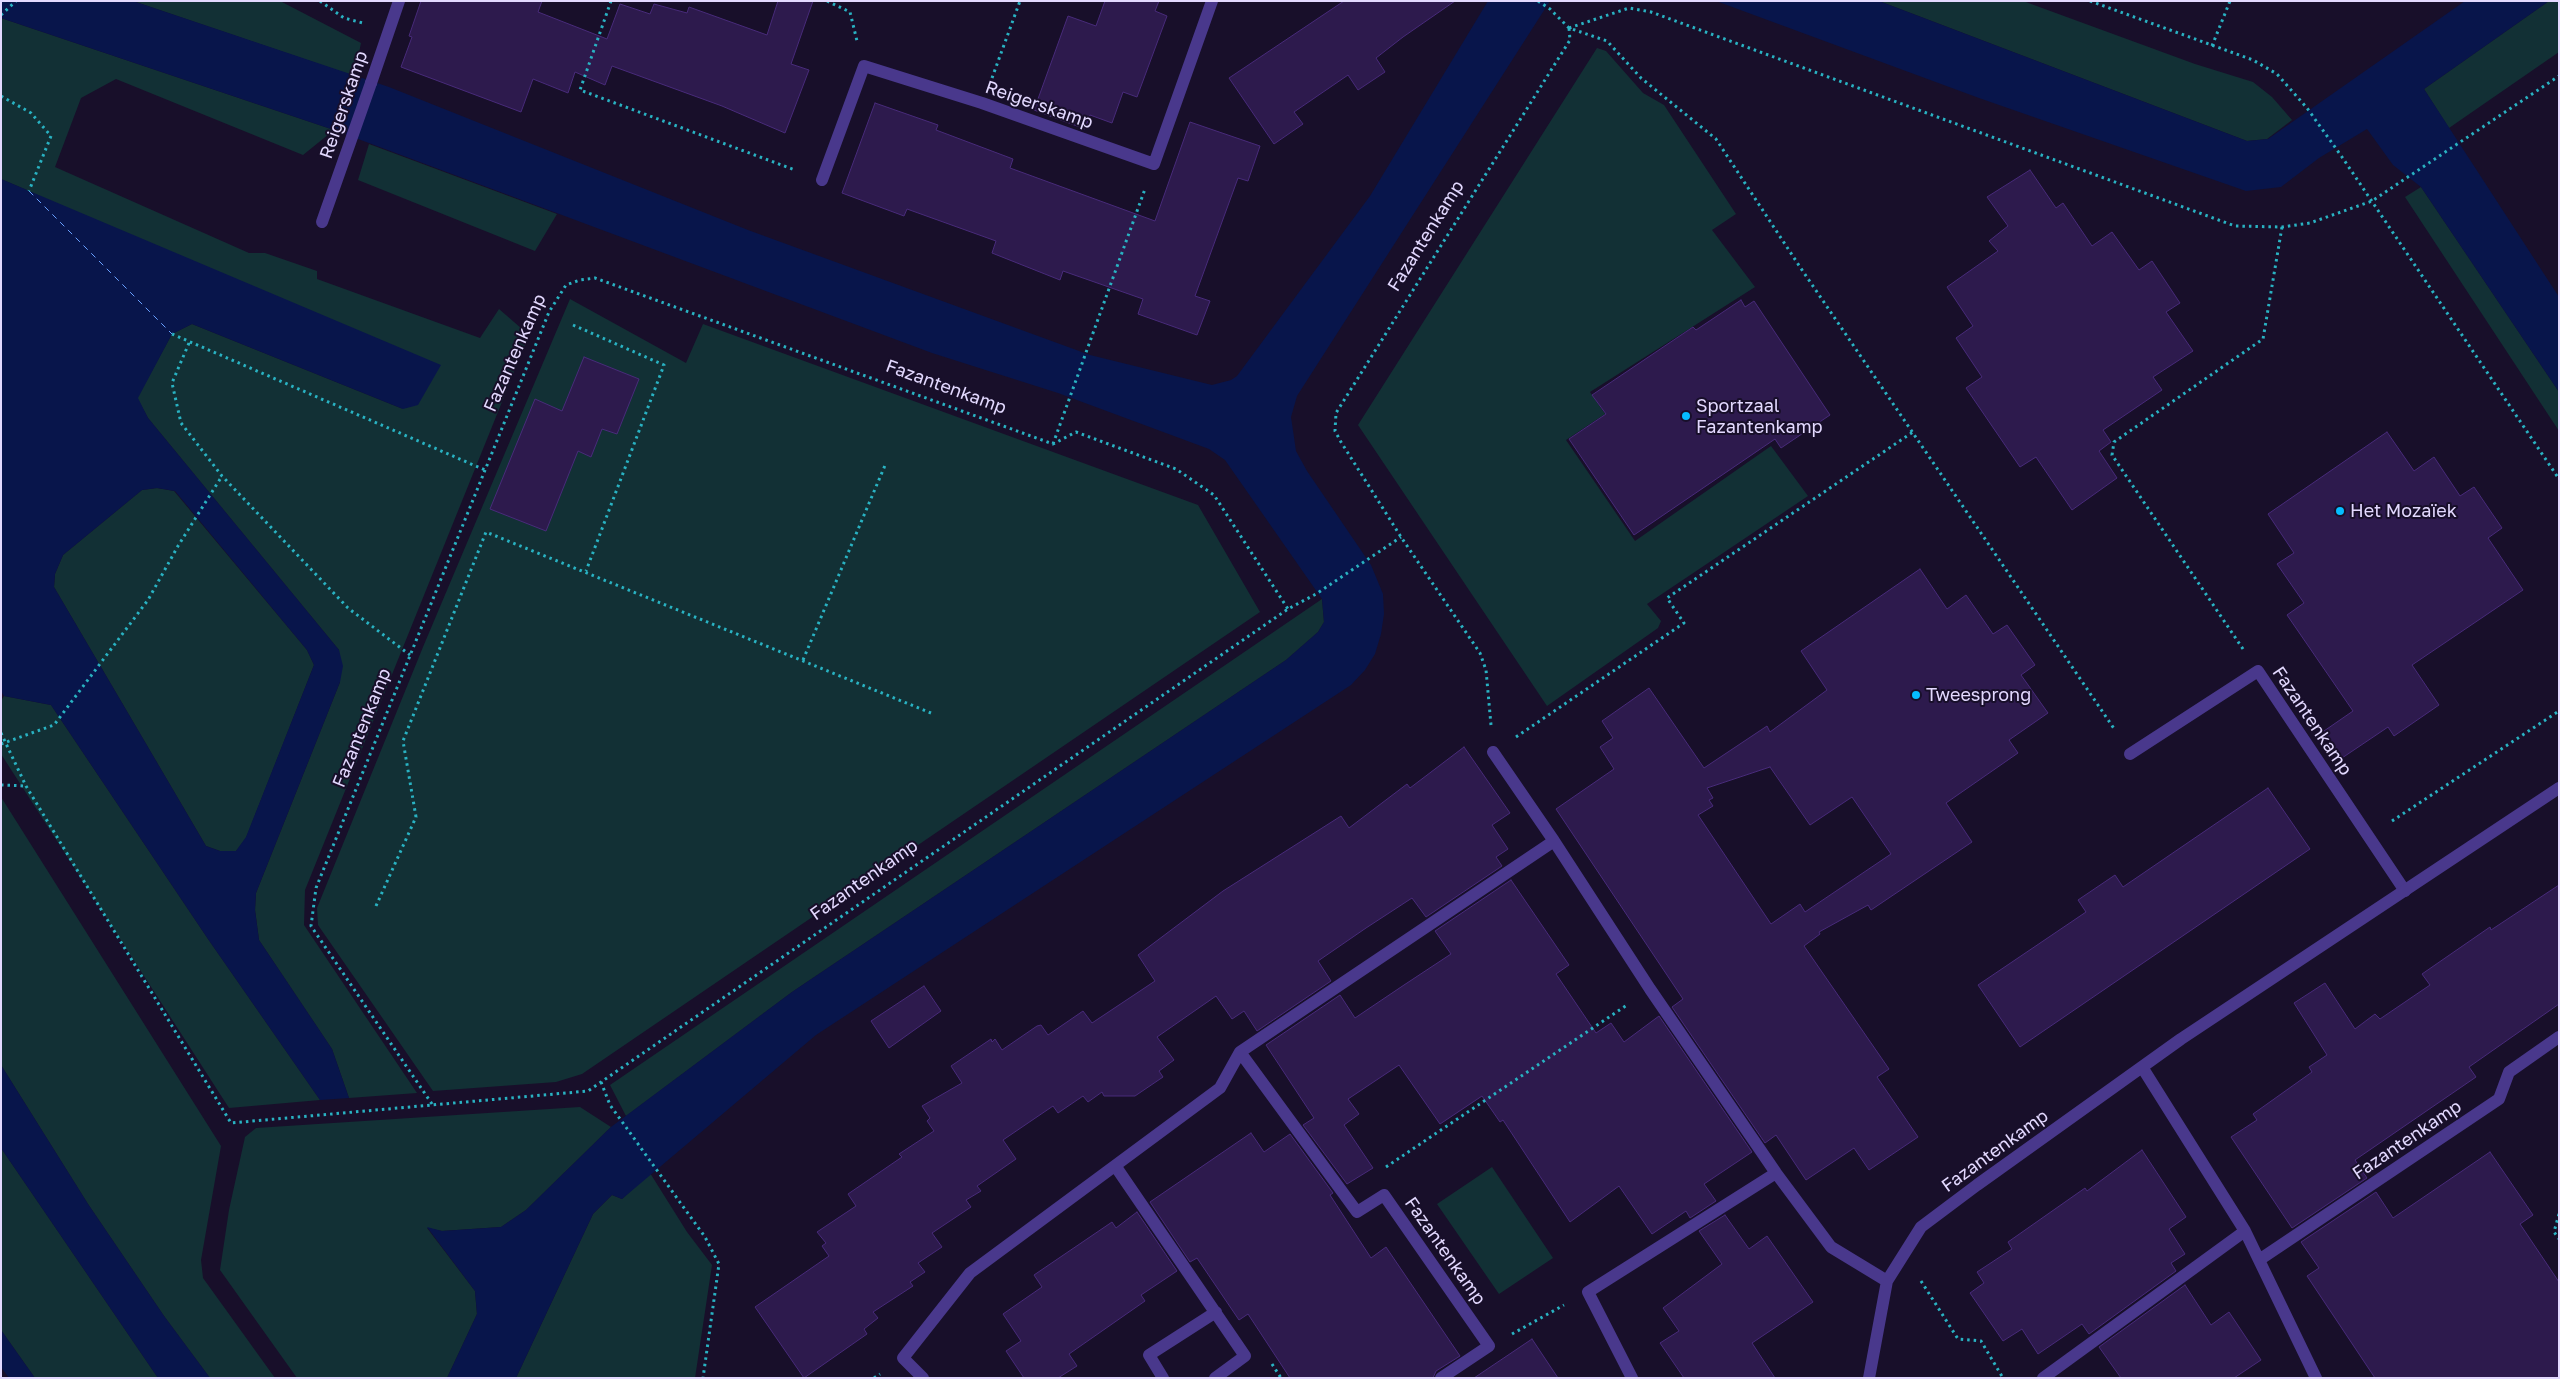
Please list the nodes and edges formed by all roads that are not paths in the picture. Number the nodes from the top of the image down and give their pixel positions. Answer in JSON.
{"nodes":[{"id":1,"x":399,"y":1,"type":"edge"},
{"id":2,"x":1212,"y":1,"type":"edge"},
{"id":3,"x":822,"y":180,"type":"road end"},
{"id":4,"x":322,"y":222,"type":"dead end"},
{"id":5,"x":1493,"y":752,"type":"road end"},
{"id":6,"x":2130,"y":754,"type":"road end"},
{"id":7,"x":2559,"y":788,"type":"edge"},
{"id":8,"x":1554,"y":841,"type":"junction"},
{"id":9,"x":2406,"y":891,"type":"junction"},
{"id":10,"x":2559,"y":1037,"type":"edge"},
{"id":11,"x":1240,"y":1052,"type":"junction"},
{"id":12,"x":2142,"y":1067,"type":"junction"},
{"id":13,"x":1116,"y":1167,"type":"junction"},
{"id":14,"x":1776,"y":1173,"type":"junction"},
{"id":15,"x":2245,"y":1231,"type":"junction"},
{"id":16,"x":2259,"y":1260,"type":"junction"},
{"id":17,"x":1887,"y":1281,"type":"junction"},
{"id":18,"x":1216,"y":1312,"type":"junction"},
{"id":19,"x":923,"y":1378,"type":"edge"},
{"id":20,"x":1163,"y":1378,"type":"edge"},
{"id":21,"x":1214,"y":1378,"type":"edge"},
{"id":22,"x":1441,"y":1378,"type":"edge"},
{"id":23,"x":1632,"y":1378,"type":"edge"},
{"id":24,"x":1868,"y":1378,"type":"edge"},
{"id":25,"x":2043,"y":1378,"type":"edge"},
{"id":26,"x":2316,"y":1378,"type":"edge"}],
"edges":[{"from":1,"to":4,"type":"street","name":"Reigerskamp"},
{"from":2,"to":3,"type":"street","name":"Reigerskamp"},
{"from":5,"to":8,"type":"street"},
{"from":6,"to":9,"type":"street","name":"Fazantenkamp"},
{"from":7,"to":9,"type":"street","name":"Fazantenkamp"},
{"from":8,"to":11,"type":"street"},
{"from":8,"to":14,"type":"street"},
{"from":9,"to":12,"type":"street","name":"Fazantenkamp"},
{"from":10,"to":16,"type":"street","name":"Fazantenkamp"},
{"from":11,"to":13,"type":"street"},
{"from":11,"to":22,"type":"street","name":"Fazantenkamp"},
{"from":12,"to":15,"type":"street"},
{"from":12,"to":17,"type":"street","name":"Fazantenkamp"},
{"from":13,"to":18,"type":"street"},
{"from":13,"to":19,"type":"street"},
{"from":14,"to":17,"type":"street"},
{"from":14,"to":23,"type":"street"},
{"from":15,"to":16,"type":"street"},
{"from":15,"to":25,"type":"street"},
{"from":16,"to":26,"type":"street"},
{"from":17,"to":24,"type":"street","name":"Fazantenkamp"},
{"from":18,"to":20,"type":"street"},
{"from":18,"to":21,"type":"street"}]}
